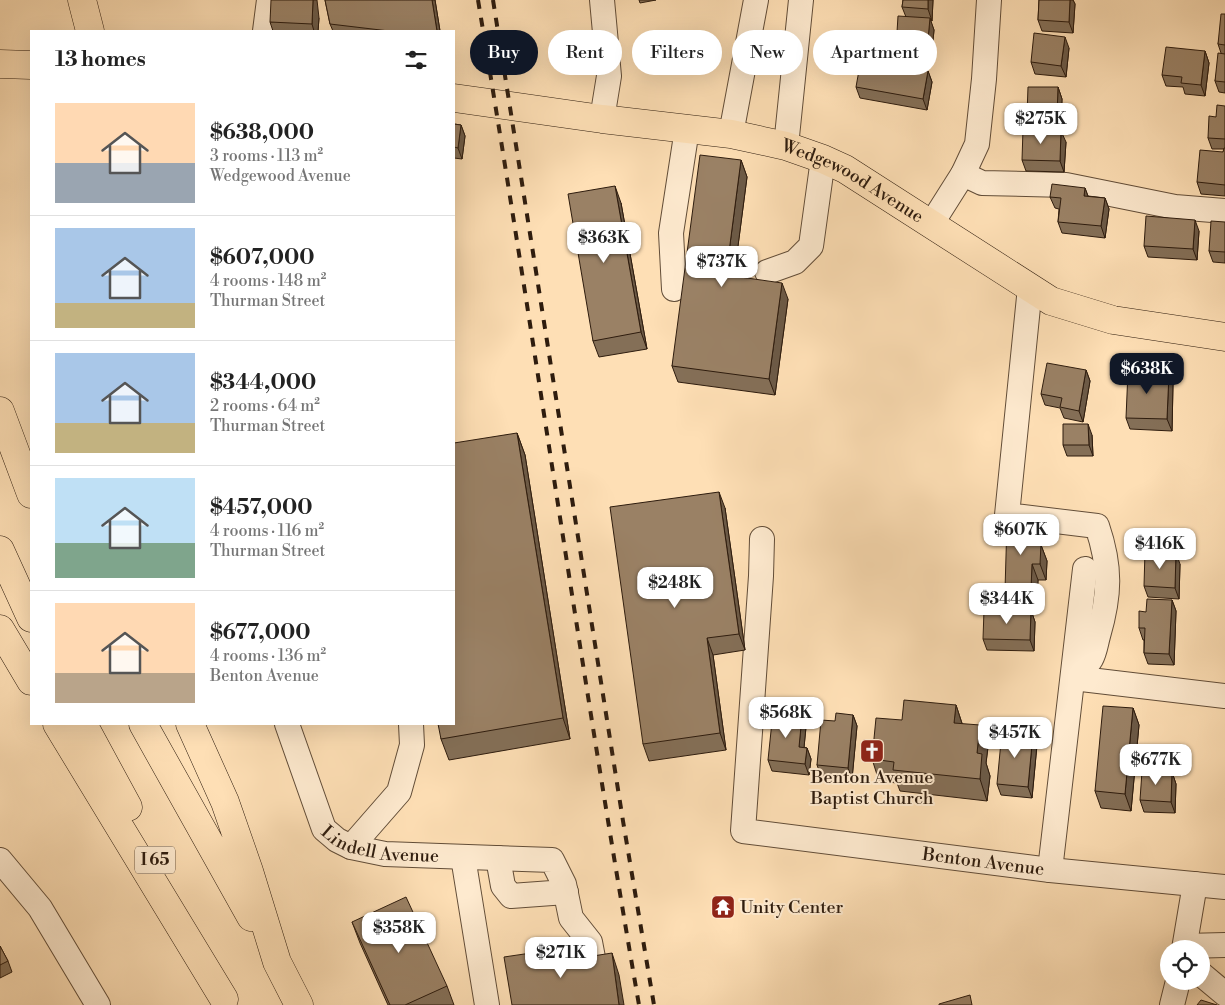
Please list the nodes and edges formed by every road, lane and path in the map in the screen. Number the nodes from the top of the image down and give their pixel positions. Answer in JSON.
{"nodes":[{"id":1,"x":82,"y":0,"type":"edge"},
{"id":2,"x":269,"y":0,"type":"edge"},
{"id":3,"x":602,"y":0,"type":"edge"},
{"id":4,"x":756,"y":0,"type":"edge"},
{"id":5,"x":802,"y":0,"type":"edge"},
{"id":6,"x":989,"y":0,"type":"edge"},
{"id":7,"x":90,"y":30,"type":"edge"},
{"id":8,"x":265,"y":30,"type":"edge"},
{"id":9,"x":0,"y":64,"type":"edge"},
{"id":10,"x":30,"y":65,"type":"edge"},
{"id":11,"x":455,"y":98,"type":"edge"},
{"id":12,"x":602,"y":119,"type":"junction"},
{"id":13,"x":686,"y":129,"type":"junction"},
{"id":14,"x":731,"y":134,"type":"junction"},
{"id":15,"x":786,"y":146,"type":"junction"},
{"id":16,"x":823,"y":159,"type":"junction"},
{"id":17,"x":964,"y":174,"type":"junction"},
{"id":18,"x":1225,"y":211,"type":"edge"},
{"id":19,"x":932,"y":223,"type":"junction"},
{"id":20,"x":767,"y":272,"type":"dead end"},
{"id":21,"x":674,"y":288,"type":"dead end"},
{"id":22,"x":1030,"y":288,"type":"junction"},
{"id":23,"x":1225,"y":337,"type":"edge"},
{"id":24,"x":0,"y":411,"type":"edge"},
{"id":25,"x":30,"y":491,"type":"edge"},
{"id":26,"x":762,"y":540,"type":"dead end"},
{"id":27,"x":0,"y":550,"type":"edge"},
{"id":28,"x":1085,"y":569,"type":"dead end"},
{"id":29,"x":30,"y":616,"type":"edge"},
{"id":30,"x":0,"y":630,"type":"edge"},
{"id":31,"x":1073,"y":678,"type":"junction"},
{"id":32,"x":30,"y":679,"type":"edge"},
{"id":33,"x":1225,"y":696,"type":"edge"},
{"id":34,"x":58,"y":725,"type":"edge"},
{"id":35,"x":84,"y":725,"type":"edge"},
{"id":36,"x":144,"y":725,"type":"edge"},
{"id":37,"x":190,"y":725,"type":"edge"},
{"id":38,"x":287,"y":725,"type":"edge"},
{"id":39,"x":411,"y":725,"type":"edge"},
{"id":40,"x":351,"y":847,"type":"junction"},
{"id":41,"x":463,"y":857,"type":"junction"},
{"id":42,"x":498,"y":858,"type":"junction"},
{"id":43,"x":2,"y":863,"type":"edge"},
{"id":44,"x":1050,"y":870,"type":"junction"},
{"id":45,"x":1195,"y":884,"type":"junction"},
{"id":46,"x":1225,"y":887,"type":"edge"},
{"id":47,"x":566,"y":892,"type":"junction"},
{"id":48,"x":1185,"y":940,"type":"edge"},
{"id":49,"x":1225,"y":945,"type":"edge"},
{"id":50,"x":1210,"y":946,"type":"edge"},
{"id":51,"x":277,"y":962,"type":"junction"},
{"id":52,"x":594,"y":963,"type":"edge"},
{"id":53,"x":1210,"y":982,"type":"edge"},
{"id":54,"x":1176,"y":990,"type":"edge"},
{"id":55,"x":1225,"y":994,"type":"edge"},
{"id":56,"x":225,"y":1002,"type":"edge"},
{"id":57,"x":98,"y":1005,"type":"edge"},
{"id":58,"x":299,"y":1005,"type":"edge"},
{"id":59,"x":487,"y":1005,"type":"edge"},
{"id":60,"x":1172,"y":1005,"type":"edge"}],
"edges":[{"from":1,"to":7,"type":"main road"},
{"from":2,"to":8,"type":"street"},
{"from":3,"to":12,"type":"street"},
{"from":4,"to":14,"type":"street"},
{"from":5,"to":15,"type":"street"},
{"from":6,"to":17,"type":"street"},
{"from":9,"to":10,"type":"main road"},
{"from":11,"to":12,"type":"main road","name":"Wedgewood Avenue"},
{"from":12,"to":13,"type":"main road","name":"Wedgewood Avenue"},
{"from":13,"to":14,"type":"main road","name":"Wedgewood Avenue"},
{"from":13,"to":21,"type":"street"},
{"from":14,"to":15,"type":"main road","name":"Wedgewood Avenue"},
{"from":15,"to":16,"type":"main road","name":"Wedgewood Avenue"},
{"from":16,"to":19,"type":"main road","name":"Wedgewood Avenue"},
{"from":16,"to":20,"type":"street"},
{"from":17,"to":18,"type":"street"},
{"from":17,"to":19,"type":"street"},
{"from":19,"to":22,"type":"main road","name":"Wedgewood Avenue"},
{"from":22,"to":23,"type":"main road","name":"Wedgewood Avenue"},
{"from":22,"to":31,"type":"street"},
{"from":24,"to":25,"type":"main road"},
{"from":26,"to":44,"type":"street","name":"Benton Avenue"},
{"from":27,"to":29,"type":"main road"},
{"from":28,"to":31,"type":"street"},
{"from":30,"to":32,"type":"main road"},
{"from":31,"to":33,"type":"street"},
{"from":31,"to":44,"type":"street"},
{"from":34,"to":56,"type":"main road"},
{"from":35,"to":56,"type":"main road","number":"I 65"},
{"from":36,"to":51,"type":"main road"},
{"from":37,"to":51,"type":"main road"},
{"from":38,"to":40,"type":"street","name":"Lindell Avenue"},
{"from":39,"to":40,"type":"street"},
{"from":40,"to":41,"type":"street","name":"Lindell Avenue"},
{"from":41,"to":42,"type":"street","name":"Lindell Avenue"},
{"from":41,"to":59,"type":"street"},
{"from":42,"to":47,"type":"street","name":"Lindell Avenue"},
{"from":42,"to":47,"type":"street"},
{"from":43,"to":57,"type":"street"},
{"from":44,"to":45,"type":"street","name":"Benton Avenue"},
{"from":45,"to":46,"type":"street","name":"Benton Avenue"},
{"from":45,"to":48,"type":"street"},
{"from":47,"to":52,"type":"street"},
{"from":49,"to":50,"type":"street"},
{"from":51,"to":58,"type":"main road"},
{"from":53,"to":55,"type":"street"},
{"from":54,"to":60,"type":"street"}]}
